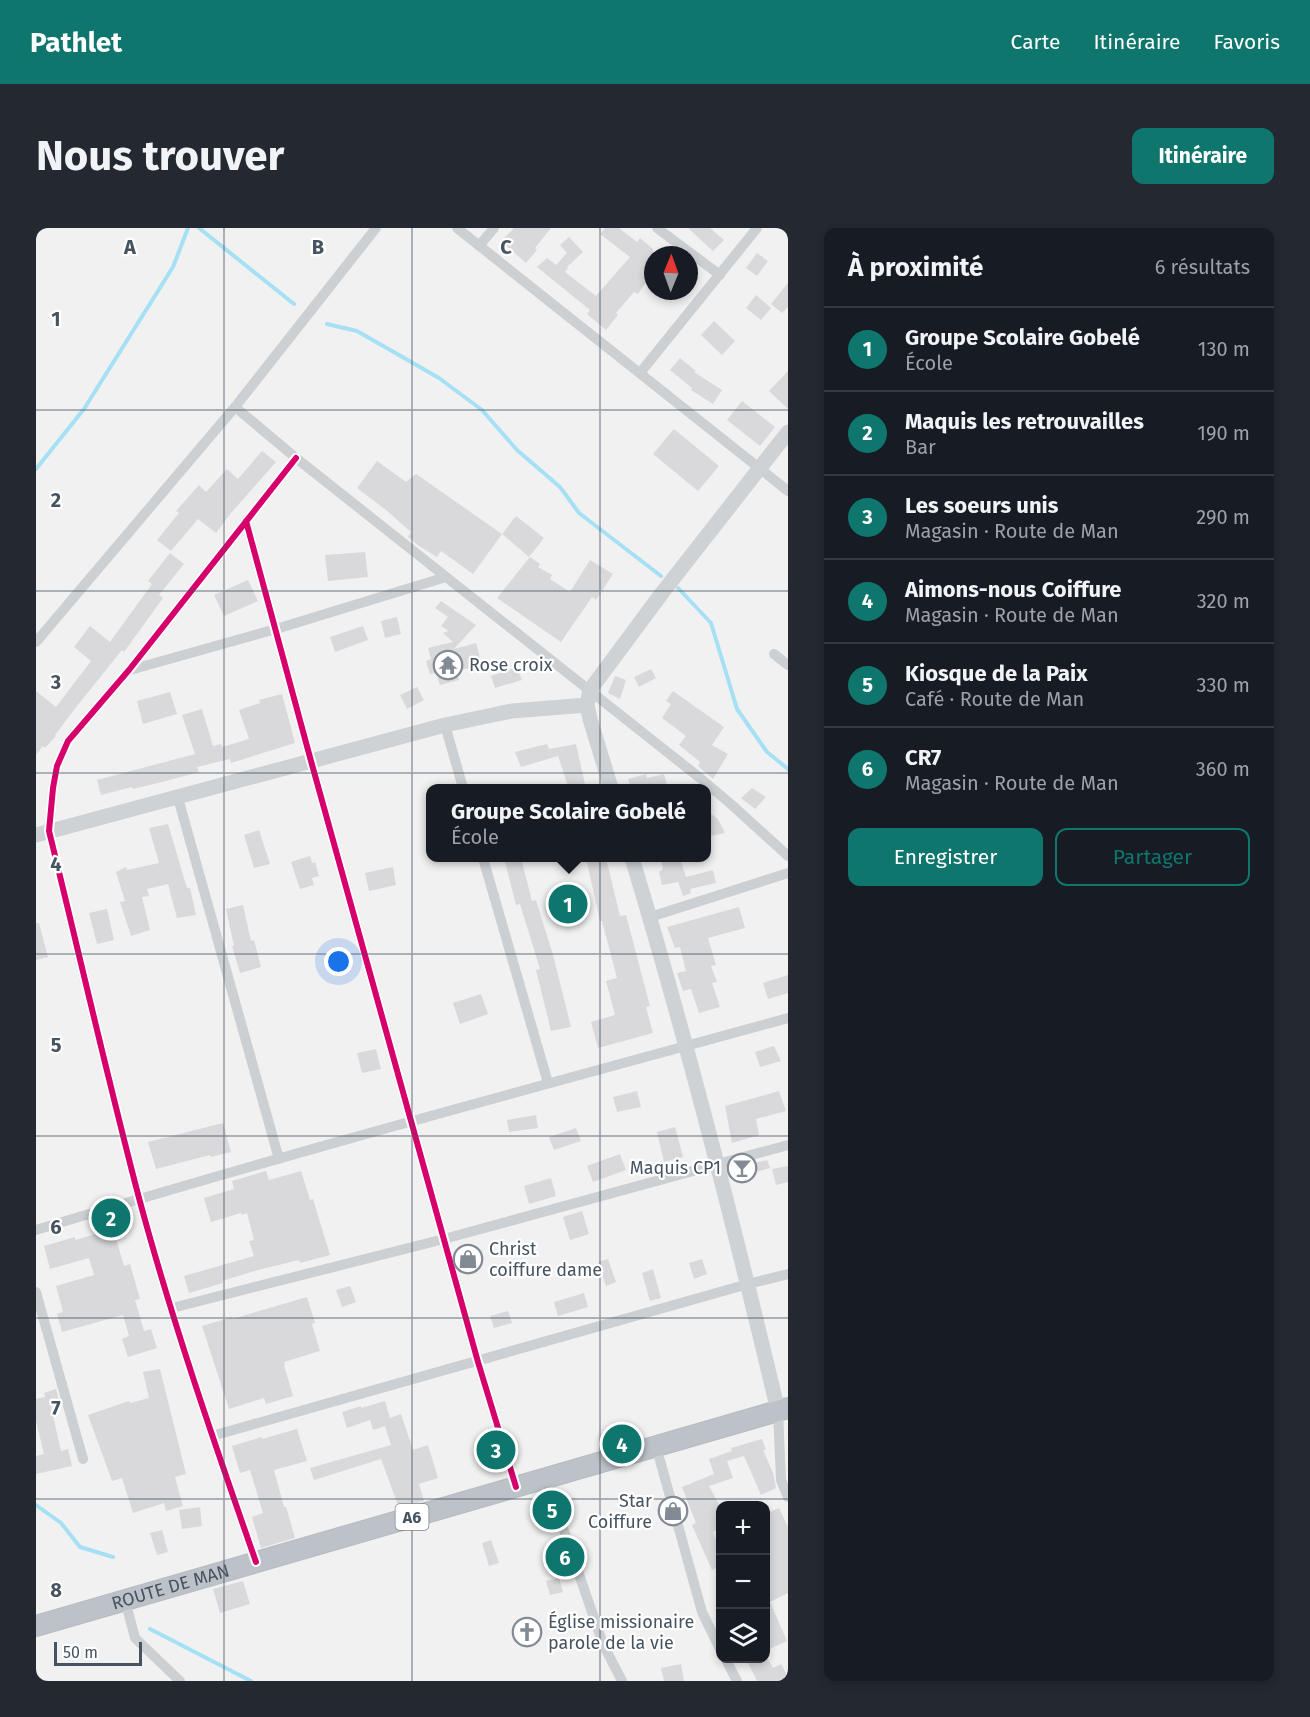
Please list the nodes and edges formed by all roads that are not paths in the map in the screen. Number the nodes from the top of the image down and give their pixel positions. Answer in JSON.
{"nodes":[{"id":1,"x":376,"y":228,"type":"edge"},
{"id":2,"x":457,"y":228,"type":"edge"},
{"id":3,"x":494,"y":228,"type":"edge"},
{"id":4,"x":657,"y":228,"type":"edge"},
{"id":5,"x":757,"y":228,"type":"edge"},
{"id":6,"x":480,"y":246,"type":"junction"},
{"id":7,"x":720,"y":275,"type":"junction"},
{"id":8,"x":640,"y":373,"type":"junction"},
{"id":9,"x":235,"y":407,"type":"junction"},
{"id":10,"x":788,"y":432,"type":"edge"},
{"id":11,"x":296,"y":458,"type":"junction"},
{"id":12,"x":760,"y":468,"type":"junction"},
{"id":13,"x":788,"y":491,"type":"edge"},
{"id":14,"x":246,"y":521,"type":"junction"},
{"id":15,"x":446,"y":577,"type":"junction"},
{"id":16,"x":276,"y":629,"type":"junction"},
{"id":17,"x":36,"y":642,"type":"edge"},
{"id":18,"x":774,"y":654,"type":"dead end"},
{"id":19,"x":788,"y":665,"type":"edge"},
{"id":20,"x":129,"y":670,"type":"junction"},
{"id":21,"x":588,"y":698,"type":"junction"},
{"id":22,"x":445,"y":725,"type":"junction"},
{"id":23,"x":311,"y":761,"type":"junction"},
{"id":24,"x":462,"y":784,"type":"edge"},
{"id":25,"x":610,"y":784,"type":"edge"},
{"id":26,"x":704,"y":784,"type":"edge"},
{"id":27,"x":711,"y":789,"type":"edge"},
{"id":28,"x":177,"y":798,"type":"junction"},
{"id":29,"x":42,"y":833,"type":"edge"},
{"id":30,"x":788,"y":856,"type":"edge"},
{"id":31,"x":484,"y":862,"type":"edge"},
{"id":32,"x":633,"y":862,"type":"edge"},
{"id":33,"x":788,"y":873,"type":"edge"},
{"id":34,"x":650,"y":917,"type":"junction"},
{"id":35,"x":788,"y":1018,"type":"edge"},
{"id":36,"x":686,"y":1046,"type":"junction"},
{"id":37,"x":548,"y":1083,"type":"junction"},
{"id":38,"x":412,"y":1122,"type":"junction"},
{"id":39,"x":788,"y":1145,"type":"edge"},
{"id":40,"x":279,"y":1160,"type":"junction"},
{"id":41,"x":717,"y":1164,"type":"junction"},
{"id":42,"x":140,"y":1198,"type":"junction"},
{"id":43,"x":36,"y":1230,"type":"edge"},
{"id":44,"x":444,"y":1239,"type":"junction"},
{"id":45,"x":788,"y":1274,"type":"edge"},
{"id":46,"x":748,"y":1284,"type":"junction"},
{"id":47,"x":36,"y":1292,"type":"edge"},
{"id":48,"x":172,"y":1308,"type":"junction"},
{"id":49,"x":478,"y":1362,"type":"junction"},
{"id":50,"x":783,"y":1409,"type":"edge"},
{"id":51,"x":212,"y":1436,"type":"junction"},
{"id":52,"x":656,"y":1446,"type":"junction"},
{"id":53,"x":83,"y":1459,"type":"dead end"},
{"id":54,"x":546,"y":1478,"type":"junction"},
{"id":55,"x":516,"y":1487,"type":"junction"},
{"id":56,"x":788,"y":1497,"type":"edge"},
{"id":57,"x":256,"y":1562,"type":"junction"},
{"id":58,"x":125,"y":1600,"type":"junction"},
{"id":59,"x":36,"y":1626,"type":"edge"},
{"id":60,"x":716,"y":1641,"type":"edge"},
{"id":61,"x":727,"y":1663,"type":"edge"},
{"id":62,"x":180,"y":1681,"type":"edge"},
{"id":63,"x":622,"y":1681,"type":"edge"},
{"id":64,"x":737,"y":1681,"type":"edge"}],
"edges":[{"from":1,"to":9,"type":"street"},
{"from":2,"to":6,"type":"street"},
{"from":3,"to":6,"type":"street"},
{"from":4,"to":7,"type":"street"},
{"from":5,"to":7,"type":"street"},
{"from":6,"to":8,"type":"street"},
{"from":7,"to":8,"type":"street"},
{"from":8,"to":12,"type":"street"},
{"from":9,"to":11,"type":"street"},
{"from":9,"to":17,"type":"street"},
{"from":10,"to":12,"type":"street"},
{"from":11,"to":14,"type":"street"},
{"from":11,"to":15,"type":"street"},
{"from":12,"to":13,"type":"street"},
{"from":12,"to":21,"type":"street"},
{"from":14,"to":16,"type":"street"},
{"from":14,"to":20,"type":"street"},
{"from":15,"to":16,"type":"street"},
{"from":15,"to":21,"type":"street"},
{"from":16,"to":20,"type":"street"},
{"from":16,"to":23,"type":"street"},
{"from":18,"to":19,"type":"street"},
{"from":20,"to":29,"type":"street"},
{"from":21,"to":22,"type":"street"},
{"from":21,"to":25,"type":"street"},
{"from":21,"to":26,"type":"street"},
{"from":22,"to":23,"type":"street"},
{"from":22,"to":24,"type":"street"},
{"from":23,"to":28,"type":"street"},
{"from":23,"to":38,"type":"street"},
{"from":27,"to":30,"type":"street"},
{"from":28,"to":29,"type":"street"},
{"from":28,"to":40,"type":"street"},
{"from":29,"to":42,"type":"street"},
{"from":31,"to":37,"type":"street"},
{"from":32,"to":34,"type":"street"},
{"from":33,"to":34,"type":"street"},
{"from":34,"to":36,"type":"street"},
{"from":35,"to":36,"type":"street"},
{"from":36,"to":37,"type":"street"},
{"from":36,"to":41,"type":"street"},
{"from":37,"to":38,"type":"street"},
{"from":38,"to":40,"type":"street"},
{"from":38,"to":44,"type":"street"},
{"from":39,"to":41,"type":"street"},
{"from":40,"to":42,"type":"street"},
{"from":41,"to":44,"type":"street"},
{"from":41,"to":46,"type":"street"},
{"from":42,"to":43,"type":"street"},
{"from":42,"to":48,"type":"street"},
{"from":44,"to":48,"type":"street"},
{"from":44,"to":49,"type":"street"},
{"from":45,"to":46,"type":"street"},
{"from":46,"to":49,"type":"street"},
{"from":46,"to":50,"type":"street"},
{"from":47,"to":53,"type":"street"},
{"from":48,"to":51,"type":"street"},
{"from":49,"to":51,"type":"street"},
{"from":49,"to":55,"type":"street"},
{"from":50,"to":52,"type":"highway","name":"ROUTE DE MAN","number":"A6"},
{"from":50,"to":56,"type":"street"},
{"from":51,"to":57,"type":"street"},
{"from":52,"to":54,"type":"highway","name":"ROUTE DE MAN","number":"A6"},
{"from":52,"to":60,"type":"street"},
{"from":54,"to":55,"type":"highway","name":"ROUTE DE MAN","number":"A6"},
{"from":54,"to":63,"type":"street"},
{"from":55,"to":57,"type":"highway","name":"ROUTE DE MAN","number":"A6"},
{"from":57,"to":58,"type":"highway","name":"ROUTE DE MAN","number":"A6"},
{"from":58,"to":59,"type":"highway","name":"ROUTE DE MAN","number":"A6"},
{"from":58,"to":62,"type":"street"},
{"from":61,"to":64,"type":"street"}]}
